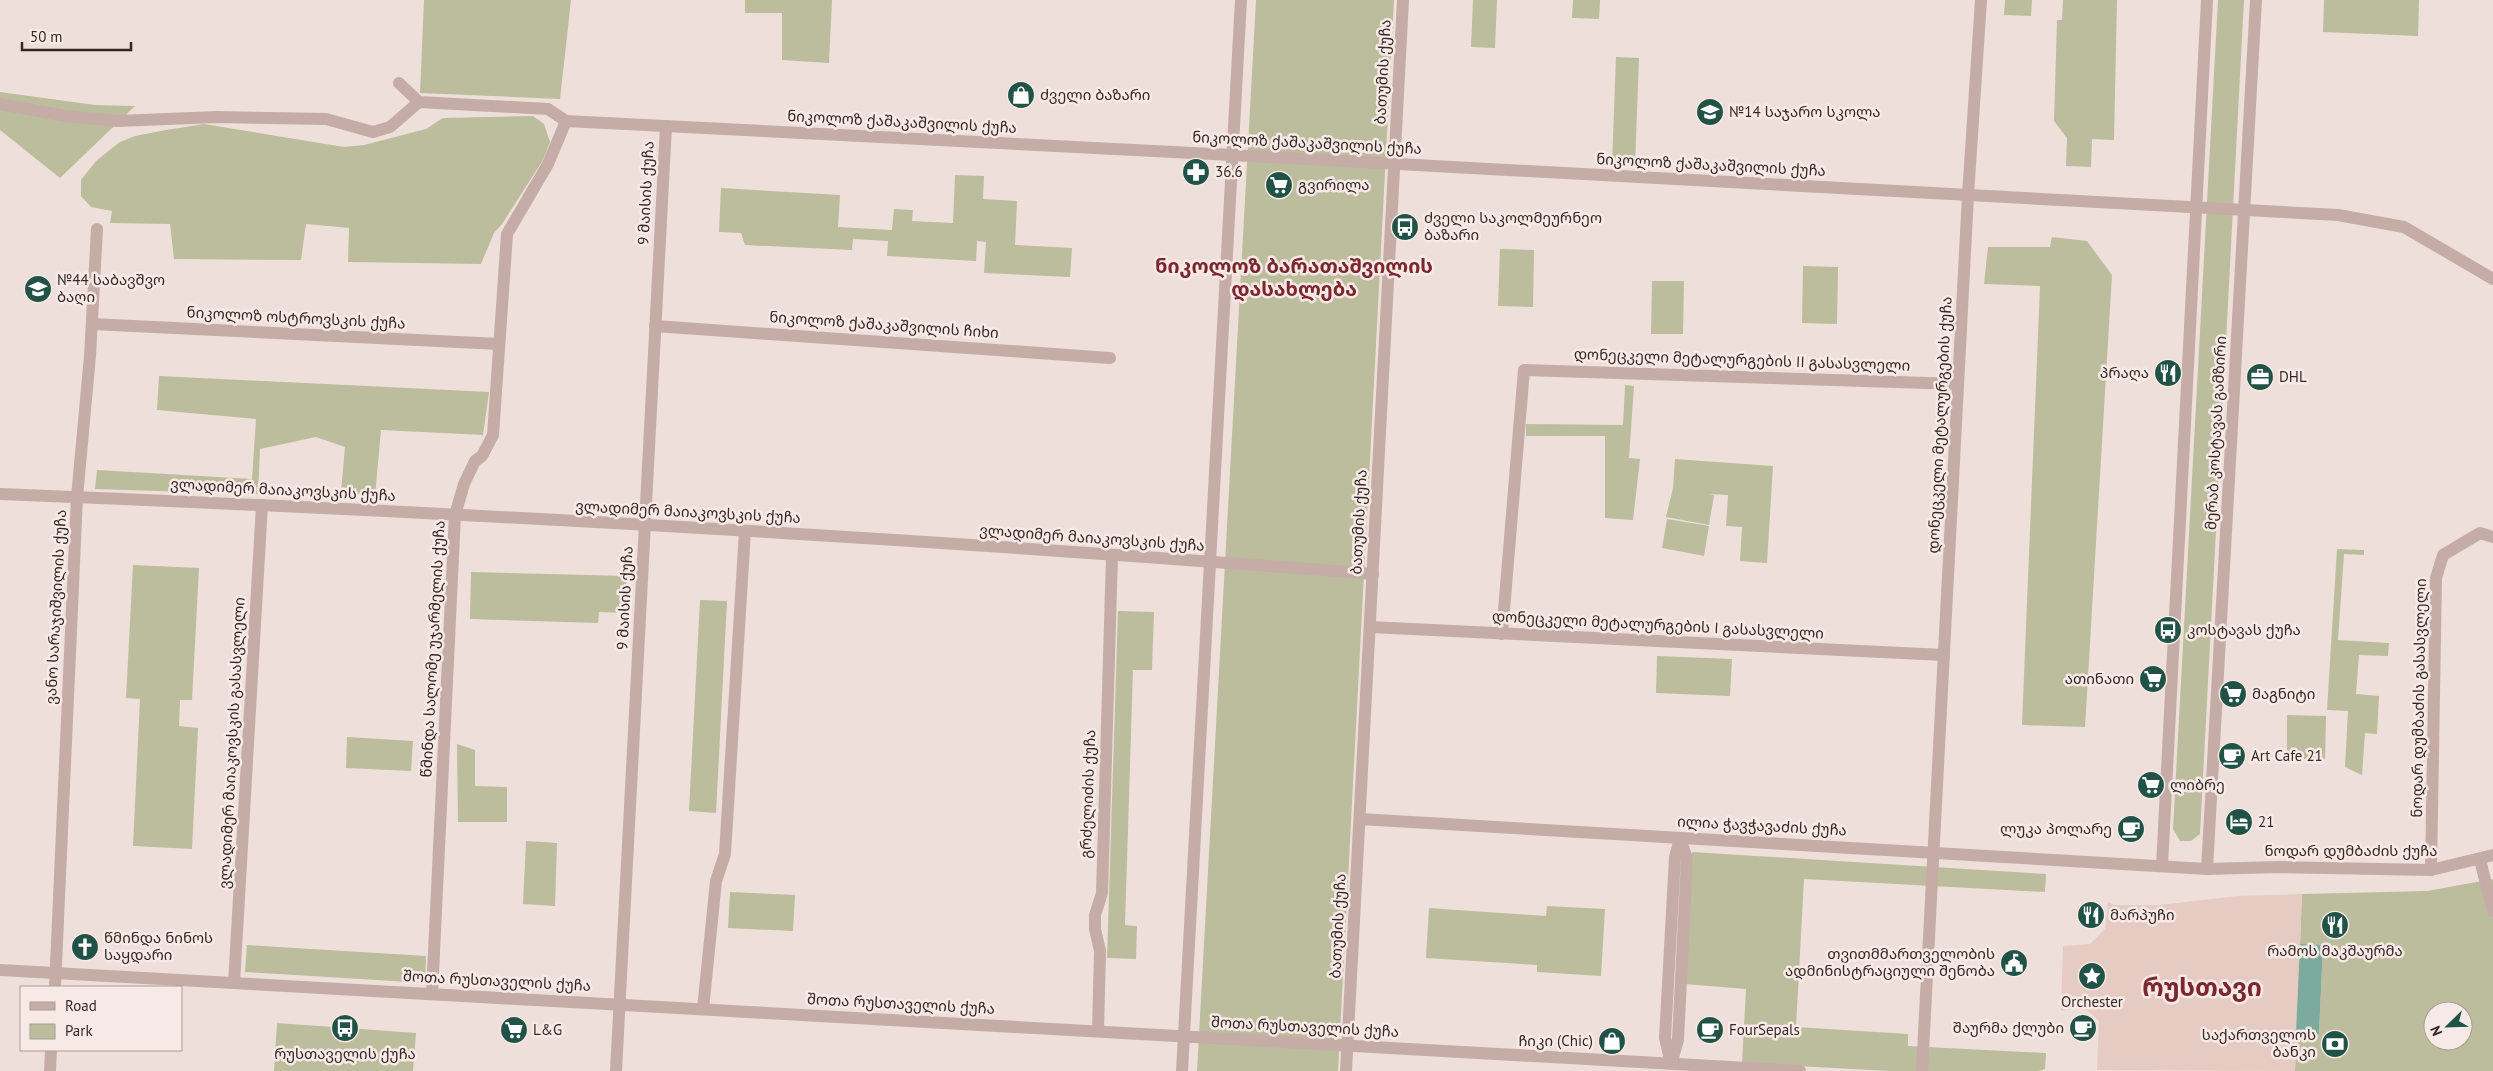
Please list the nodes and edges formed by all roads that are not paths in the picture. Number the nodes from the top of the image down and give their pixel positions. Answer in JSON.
{"nodes":[{"id":1,"x":1240,"y":0,"type":"edge"},
{"id":2,"x":1403,"y":0,"type":"edge"},
{"id":3,"x":1981,"y":0,"type":"edge"},
{"id":4,"x":2207,"y":0,"type":"edge"},
{"id":5,"x":2256,"y":0,"type":"edge"},
{"id":6,"x":399,"y":83,"type":"dead end"},
{"id":7,"x":419,"y":102,"type":"junction"},
{"id":8,"x":0,"y":104,"type":"edge"},
{"id":9,"x":566,"y":122,"type":"junction"},
{"id":10,"x":666,"y":126,"type":"junction"},
{"id":11,"x":1232,"y":154,"type":"junction"},
{"id":12,"x":1394,"y":164,"type":"junction"},
{"id":13,"x":1968,"y":195,"type":"junction"},
{"id":14,"x":2196,"y":208,"type":"junction"},
{"id":15,"x":2244,"y":210,"type":"junction"},
{"id":16,"x":97,"y":229,"type":"dead end"},
{"id":17,"x":2493,"y":279,"type":"edge"},
{"id":18,"x":92,"y":324,"type":"junction"},
{"id":19,"x":655,"y":326,"type":"junction"},
{"id":20,"x":499,"y":344,"type":"junction"},
{"id":21,"x":1110,"y":358,"type":"dead end"},
{"id":22,"x":1958,"y":384,"type":"junction"},
{"id":23,"x":0,"y":494,"type":"edge"},
{"id":24,"x":77,"y":497,"type":"junction"},
{"id":25,"x":262,"y":504,"type":"junction"},
{"id":26,"x":455,"y":515,"type":"junction"},
{"id":27,"x":645,"y":525,"type":"junction"},
{"id":28,"x":745,"y":532,"type":"junction"},
{"id":29,"x":2493,"y":537,"type":"edge"},
{"id":30,"x":1112,"y":556,"type":"junction"},
{"id":31,"x":1210,"y":562,"type":"junction"},
{"id":32,"x":1373,"y":574,"type":"junction"},
{"id":33,"x":1370,"y":628,"type":"junction"},
{"id":34,"x":1502,"y":634,"type":"junction"},
{"id":35,"x":1944,"y":655,"type":"junction"},
{"id":36,"x":1360,"y":819,"type":"junction"},
{"id":37,"x":1680,"y":838,"type":"junction"},
{"id":38,"x":1934,"y":852,"type":"junction"},
{"id":39,"x":2493,"y":855,"type":"edge"},
{"id":40,"x":2480,"y":860,"type":"junction"},
{"id":41,"x":2162,"y":866,"type":"junction"},
{"id":42,"x":2207,"y":868,"type":"junction"},
{"id":43,"x":2431,"y":870,"type":"junction"},
{"id":44,"x":2493,"y":911,"type":"edge"},
{"id":45,"x":0,"y":970,"type":"edge"},
{"id":46,"x":56,"y":973,"type":"junction"},
{"id":47,"x":234,"y":983,"type":"junction"},
{"id":48,"x":55,"y":986,"type":"edge"},
{"id":49,"x":432,"y":994,"type":"junction"},
{"id":50,"x":620,"y":1004,"type":"junction"},
{"id":51,"x":703,"y":1009,"type":"junction"},
{"id":52,"x":1098,"y":1031,"type":"junction"},
{"id":53,"x":1184,"y":1036,"type":"junction"},
{"id":54,"x":1348,"y":1045,"type":"junction"},
{"id":55,"x":51,"y":1051,"type":"edge"},
{"id":56,"x":1671,"y":1064,"type":"junction"},
{"id":57,"x":50,"y":1071,"type":"edge"},
{"id":58,"x":616,"y":1071,"type":"edge"},
{"id":59,"x":1182,"y":1071,"type":"edge"},
{"id":60,"x":1346,"y":1071,"type":"edge"},
{"id":61,"x":1800,"y":1071,"type":"edge"},
{"id":62,"x":1922,"y":1071,"type":"edge"}],
"edges":[{"from":1,"to":11,"type":"street"},
{"from":2,"to":12,"type":"street","name":"ბათუმის ქუჩა"},
{"from":3,"to":13,"type":"street","name":"დონეცკელი მეტალურგების ქუჩა"},
{"from":4,"to":14,"type":"street","name":"მერაბ კოსტავას გამზირი"},
{"from":5,"to":15,"type":"street","name":"მერაბ კოსტავას გამზირი"},
{"from":6,"to":7,"type":"street"},
{"from":7,"to":8,"type":"street"},
{"from":7,"to":9,"type":"street"},
{"from":9,"to":10,"type":"street","name":"ნიკოლოზ ქაშაკაშვილის ქუჩა"},
{"from":9,"to":20,"type":"street","name":"წმინდა სალომე უჯარმელის ქუჩა"},
{"from":10,"to":11,"type":"street","name":"ნიკოლოზ ქაშაკაშვილის ქუჩა"},
{"from":10,"to":19,"type":"street","name":"9 მაისის ქუჩა"},
{"from":11,"to":12,"type":"street","name":"ნიკოლოზ ქაშაკაშვილის ქუჩა"},
{"from":11,"to":31,"type":"street"},
{"from":12,"to":13,"type":"street","name":"ნიკოლოზ ქაშაკაშვილის ქუჩა"},
{"from":12,"to":32,"type":"street","name":"ბათუმის ქუჩა"},
{"from":13,"to":14,"type":"street","name":"ნიკოლოზ ქაშაკაშვილის ქუჩა"},
{"from":13,"to":22,"type":"street","name":"დონეცკელი მეტალურგების ქუჩა"},
{"from":14,"to":15,"type":"street","name":"ნიკოლოზ ქაშაკაშვილის ქუჩა"},
{"from":14,"to":41,"type":"street","name":"მერაბ კოსტავას გამზირი"},
{"from":15,"to":17,"type":"street","name":"ნიკოლოზ ქაშაკაშვილის ქუჩა"},
{"from":15,"to":42,"type":"street","name":"მერაბ კოსტავას გამზირი"},
{"from":16,"to":18,"type":"street","name":"ვანო სარაჯიშვილის ქუჩა"},
{"from":18,"to":20,"type":"street","name":"ნიკოლოზ ოსტროვსკის ქუჩა"},
{"from":18,"to":24,"type":"street","name":"ვანო სარაჯიშვილის ქუჩა"},
{"from":19,"to":21,"type":"street","name":"ნიკოლოზ ქაშაკაშვილის ჩიხი"},
{"from":19,"to":27,"type":"street","name":"9 მაისის ქუჩა"},
{"from":20,"to":26,"type":"street","name":"წმინდა სალომე უჯარმელის ქუჩა"},
{"from":22,"to":34,"type":"street","name":"დონეცკელი მეტალურგების II გასასვლელი"},
{"from":22,"to":35,"type":"street","name":"დონეცკელი მეტალურგების ქუჩა"},
{"from":23,"to":24,"type":"street","name":"ვლადიმერ მაიაკოვსკის ქუჩა"},
{"from":24,"to":25,"type":"street","name":"ვლადიმერ მაიაკოვსკის ქუჩა"},
{"from":24,"to":46,"type":"street","name":"ვანო სარაჯიშვილის ქუჩა"},
{"from":25,"to":26,"type":"street","name":"ვლადიმერ მაიაკოვსკის ქუჩა"},
{"from":25,"to":47,"type":"street","name":"ვლადიმერ მაიაკოვსკის გასასვლელი"},
{"from":26,"to":27,"type":"street","name":"ვლადიმერ მაიაკოვსკის ქუჩა"},
{"from":26,"to":49,"type":"street","name":"წმინდა სალომე უჯარმელის ქუჩა"},
{"from":27,"to":28,"type":"street","name":"ვლადიმერ მაიაკოვსკის ქუჩა"},
{"from":27,"to":50,"type":"street","name":"9 მაისის ქუჩა"},
{"from":28,"to":30,"type":"street","name":"ვლადიმერ მაიაკოვსკის ქუჩა"},
{"from":28,"to":51,"type":"street"},
{"from":29,"to":43,"type":"street","name":"ნოდარ დუმბაძის გასასვლელი"},
{"from":30,"to":31,"type":"street","name":"ვლადიმერ მაიაკოვსკის ქუჩა"},
{"from":30,"to":52,"type":"street","name":"გრძელიძის ქუჩა"},
{"from":31,"to":32,"type":"street","name":"ვლადიმერ მაიაკოვსკის ქუჩა"},
{"from":31,"to":53,"type":"street"},
{"from":32,"to":33,"type":"street","name":"ბათუმის ქუჩა"},
{"from":33,"to":34,"type":"street","name":"დონეცკელი მეტალურგების I გასასვლელი"},
{"from":33,"to":36,"type":"street","name":"ბათუმის ქუჩა"},
{"from":34,"to":35,"type":"street","name":"დონეცკელი მეტალურგების I გასასვლელი"},
{"from":35,"to":38,"type":"street","name":"დონეცკელი მეტალურგების ქუჩა"},
{"from":36,"to":37,"type":"street","name":"ილია ჭავჭავაძის ქუჩა"},
{"from":36,"to":54,"type":"street","name":"ბათუმის ქუჩა"},
{"from":37,"to":38,"type":"street","name":"ილია ჭავჭავაძის ქუჩა"},
{"from":37,"to":56,"type":"street"},
{"from":38,"to":41,"type":"street","name":"ილია ჭავჭავაძის ქუჩა"},
{"from":38,"to":62,"type":"street","name":"დონეცკელი მეტალურგების ქუჩა"},
{"from":39,"to":40,"type":"street","name":"ნოდარ დუმბაძის ქუჩა"},
{"from":40,"to":43,"type":"street","name":"ნოდარ დუმბაძის ქუჩა"},
{"from":40,"to":44,"type":"street"},
{"from":41,"to":42,"type":"street","name":"ნოდარ დუმბაძის ქუჩა"},
{"from":42,"to":43,"type":"street","name":"ნოდარ დუმბაძის ქუჩა"},
{"from":45,"to":46,"type":"street","name":"შოთა რუსთაველის ქუჩა"},
{"from":46,"to":47,"type":"street","name":"შოთა რუსთაველის ქუჩა"},
{"from":46,"to":48,"type":"street","name":"ვანო სარაჯიშვილის ქუჩა"},
{"from":47,"to":49,"type":"street","name":"შოთა რუსთაველის ქუჩა"},
{"from":49,"to":50,"type":"street","name":"შოთა რუსთაველის ქუჩა"},
{"from":50,"to":51,"type":"street","name":"შოთა რუსთაველის ქუჩა"},
{"from":50,"to":58,"type":"street","name":"9 მაისის ქუჩა"},
{"from":51,"to":52,"type":"street","name":"შოთა რუსთაველის ქუჩა"},
{"from":52,"to":53,"type":"street","name":"შოთა რუსთაველის ქუჩა"},
{"from":53,"to":54,"type":"street","name":"შოთა რუსთაველის ქუჩა"},
{"from":53,"to":59,"type":"street"},
{"from":54,"to":56,"type":"street","name":"შოთა რუსთაველის ქუჩა"},
{"from":54,"to":60,"type":"street","name":"ბათუმის ქუჩა"},
{"from":55,"to":57,"type":"street"},
{"from":56,"to":61,"type":"street","name":"შოთა რუსთაველის ქუჩა"}]}
